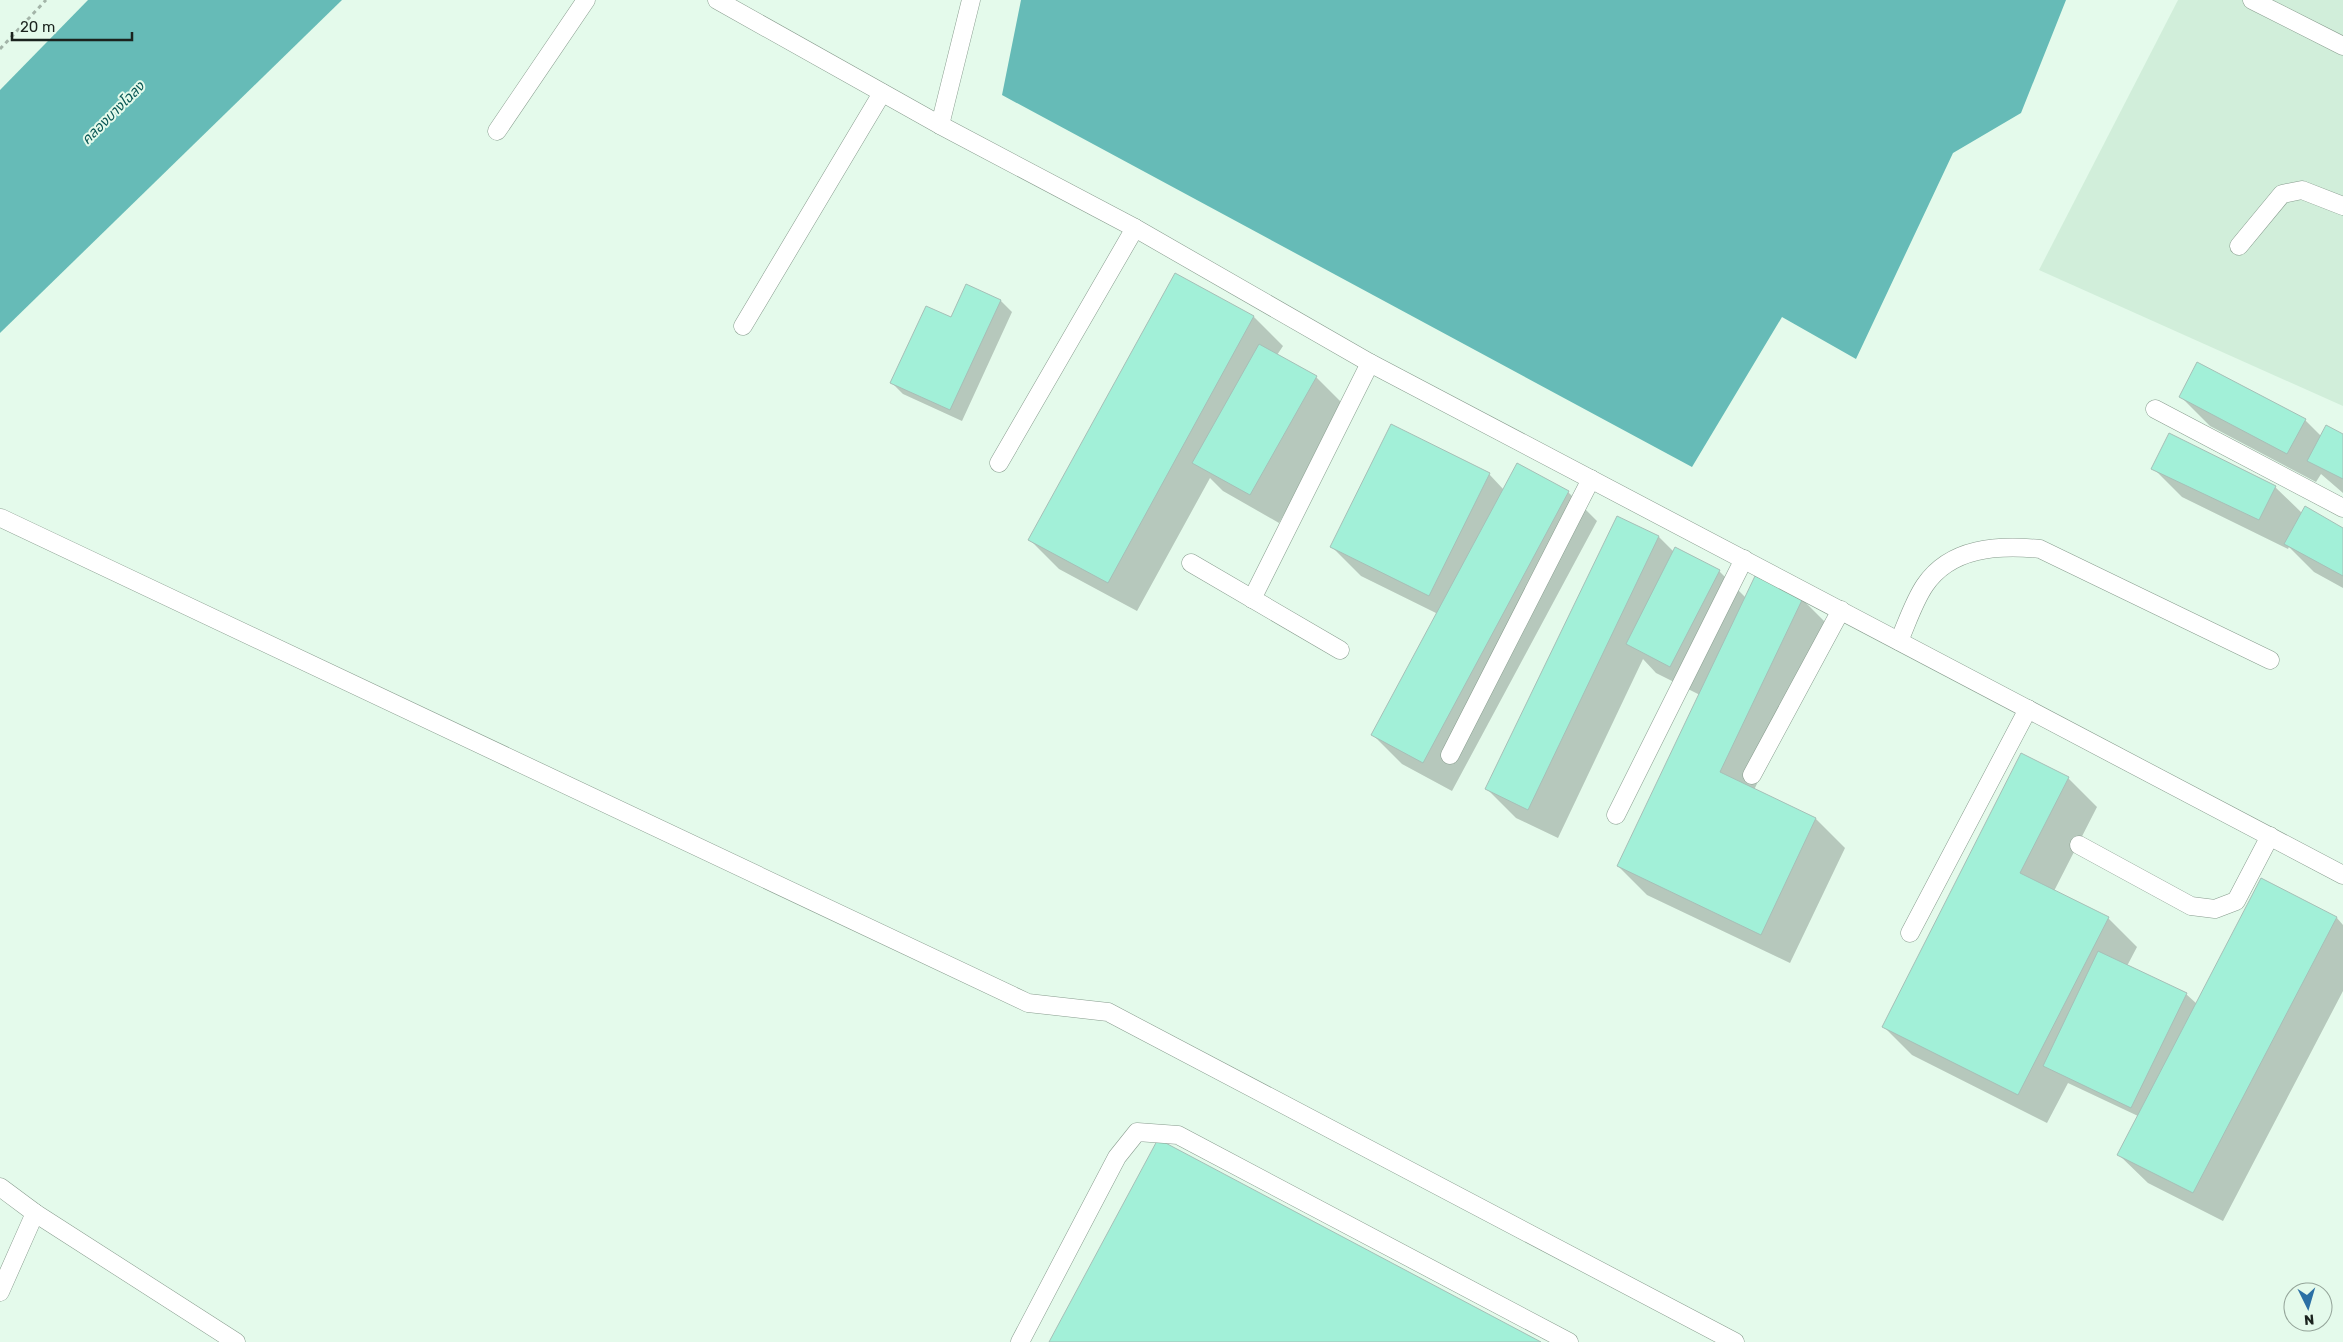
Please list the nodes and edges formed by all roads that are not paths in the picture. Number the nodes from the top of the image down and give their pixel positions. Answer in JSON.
{"nodes":[{"id":1,"x":586,"y":0,"type":"edge"},
{"id":2,"x":717,"y":0,"type":"edge"},
{"id":3,"x":971,"y":0,"type":"edge"},
{"id":4,"x":2252,"y":0,"type":"edge"},
{"id":5,"x":2343,"y":46,"type":"edge"},
{"id":6,"x":882,"y":92,"type":"junction"},
{"id":7,"x":940,"y":125,"type":"junction"},
{"id":8,"x":497,"y":132,"type":"dead end"},
{"id":9,"x":2343,"y":206,"type":"edge"},
{"id":10,"x":1135,"y":228,"type":"junction"},
{"id":11,"x":2239,"y":246,"type":"dead end"},
{"id":12,"x":743,"y":326,"type":"dead end"},
{"id":13,"x":1370,"y":363,"type":"junction"},
{"id":14,"x":2155,"y":409,"type":"dead end"},
{"id":15,"x":999,"y":463,"type":"dead end"},
{"id":16,"x":1590,"y":479,"type":"junction"},
{"id":17,"x":2343,"y":508,"type":"edge"},
{"id":18,"x":1,"y":518,"type":"edge"},
{"id":19,"x":1744,"y":560,"type":"junction"},
{"id":20,"x":1191,"y":563,"type":"dead end"},
{"id":21,"x":1252,"y":598,"type":"junction"},
{"id":22,"x":1841,"y":610,"type":"junction"},
{"id":23,"x":1899,"y":641,"type":"junction"},
{"id":24,"x":1340,"y":650,"type":"dead end"},
{"id":25,"x":2270,"y":660,"type":"dead end"},
{"id":26,"x":2028,"y":709,"type":"junction"},
{"id":27,"x":1450,"y":754,"type":"dead end"},
{"id":28,"x":1752,"y":775,"type":"dead end"},
{"id":29,"x":1616,"y":815,"type":"dead end"},
{"id":30,"x":2270,"y":836,"type":"junction"},
{"id":31,"x":2079,"y":845,"type":"dead end"},
{"id":32,"x":2343,"y":874,"type":"edge"},
{"id":33,"x":1910,"y":934,"type":"dead end"},
{"id":34,"x":0,"y":1188,"type":"edge"},
{"id":35,"x":35,"y":1214,"type":"junction"},
{"id":36,"x":0,"y":1292,"type":"edge"},
{"id":37,"x":236,"y":1342,"type":"edge"},
{"id":38,"x":1020,"y":1342,"type":"edge"},
{"id":39,"x":1569,"y":1342,"type":"edge"},
{"id":40,"x":1736,"y":1342,"type":"edge"}],
"edges":[{"from":1,"to":8,"type":"lane"},
{"from":2,"to":6,"type":"lane"},
{"from":3,"to":7,"type":"lane"},
{"from":4,"to":5,"type":"lane"},
{"from":6,"to":7,"type":"lane"},
{"from":6,"to":12,"type":"lane"},
{"from":7,"to":10,"type":"lane"},
{"from":9,"to":11,"type":"lane"},
{"from":10,"to":13,"type":"lane"},
{"from":10,"to":15,"type":"lane"},
{"from":13,"to":16,"type":"lane"},
{"from":13,"to":21,"type":"lane"},
{"from":14,"to":17,"type":"lane"},
{"from":16,"to":19,"type":"lane"},
{"from":16,"to":27,"type":"lane"},
{"from":18,"to":40,"type":"lane"},
{"from":19,"to":22,"type":"lane"},
{"from":19,"to":29,"type":"lane"},
{"from":20,"to":21,"type":"lane"},
{"from":21,"to":24,"type":"lane"},
{"from":22,"to":23,"type":"lane"},
{"from":22,"to":28,"type":"lane"},
{"from":23,"to":25,"type":"lane"},
{"from":23,"to":26,"type":"lane"},
{"from":26,"to":30,"type":"lane"},
{"from":26,"to":33,"type":"lane"},
{"from":30,"to":31,"type":"lane"},
{"from":30,"to":32,"type":"lane"},
{"from":34,"to":35,"type":"lane"},
{"from":35,"to":36,"type":"lane"},
{"from":35,"to":37,"type":"lane"},
{"from":38,"to":39,"type":"lane"}]}
